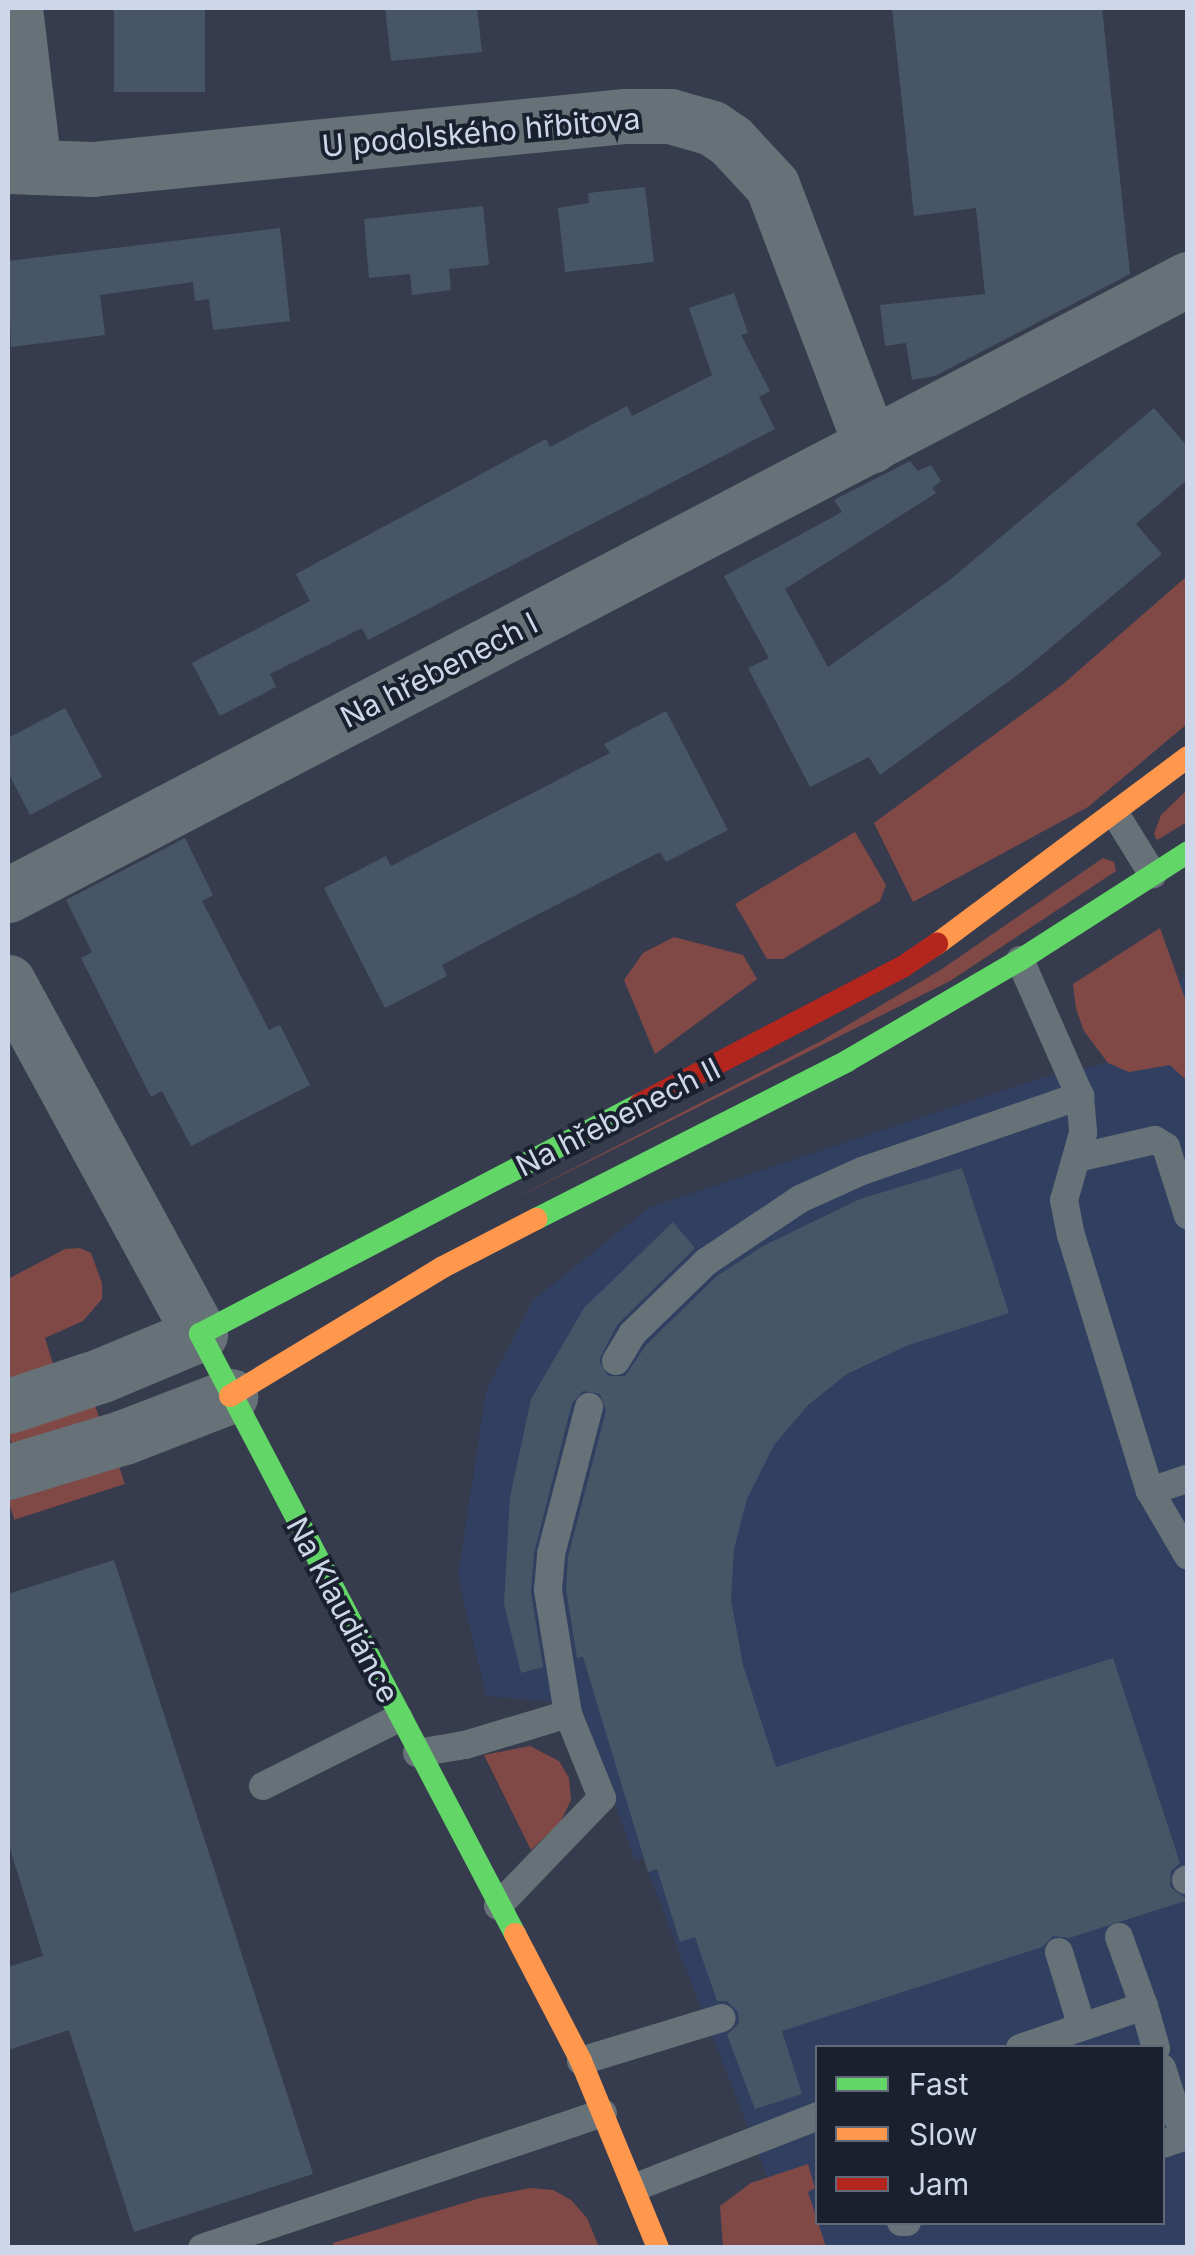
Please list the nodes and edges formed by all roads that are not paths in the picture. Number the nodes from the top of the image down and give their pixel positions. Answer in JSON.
{"nodes":[{"id":1,"x":15,"y":8,"type":"edge"},
{"id":2,"x":21,"y":167,"type":"edge"},
{"id":3,"x":1188,"y":278,"type":"edge"},
{"id":4,"x":871,"y":446,"type":"junction"},
{"id":5,"x":1188,"y":758,"type":"edge"},
{"id":6,"x":1116,"y":815,"type":"junction"},
{"id":7,"x":1188,"y":852,"type":"edge"},
{"id":8,"x":1153,"y":875,"type":"junction"},
{"id":9,"x":8,"y":894,"type":"edge"},
{"id":10,"x":1020,"y":960,"type":"junction"},
{"id":11,"x":8,"y":982,"type":"edge"},
{"id":12,"x":1080,"y":1096,"type":"junction"},
{"id":13,"x":1077,"y":1158,"type":"junction"},
{"id":14,"x":1188,"y":1216,"type":"edge"},
{"id":15,"x":200,"y":1334,"type":"junction"},
{"id":16,"x":616,"y":1361,"type":"dead end"},
{"id":17,"x":230,"y":1396,"type":"junction"},
{"id":18,"x":8,"y":1406,"type":"edge"},
{"id":19,"x":590,"y":1407,"type":"dead end"},
{"id":20,"x":8,"y":1472,"type":"edge"},
{"id":21,"x":1188,"y":1479,"type":"edge"},
{"id":22,"x":1150,"y":1491,"type":"junction"},
{"id":23,"x":1188,"y":1556,"type":"edge"},
{"id":24,"x":568,"y":1714,"type":"junction"},
{"id":25,"x":399,"y":1718,"type":"junction"},
{"id":26,"x":417,"y":1753,"type":"junction"},
{"id":27,"x":263,"y":1786,"type":"dead end"},
{"id":28,"x":498,"y":1906,"type":"junction"},
{"id":29,"x":1119,"y":1937,"type":"dead end"},
{"id":30,"x":1059,"y":1952,"type":"dead end"},
{"id":31,"x":1144,"y":2006,"type":"junction"},
{"id":32,"x":722,"y":2018,"type":"dead end"},
{"id":33,"x":1082,"y":2026,"type":"junction"},
{"id":34,"x":1028,"y":2045,"type":"edge"},
{"id":35,"x":1155,"y":2045,"type":"edge"},
{"id":36,"x":581,"y":2061,"type":"junction"},
{"id":37,"x":1165,"y":2082,"type":"edge"},
{"id":38,"x":604,"y":2113,"type":"junction"},
{"id":39,"x":815,"y":2118,"type":"edge"},
{"id":40,"x":1178,"y":2144,"type":"edge"},
{"id":41,"x":636,"y":2186,"type":"junction"},
{"id":42,"x":202,"y":2248,"type":"edge"},
{"id":43,"x":658,"y":2248,"type":"edge"}],
"edges":[{"from":1,"to":2,"type":"street"},
{"from":2,"to":4,"type":"street","name":"U podolského hřbitova"},
{"from":3,"to":4,"type":"street"},
{"from":4,"to":9,"type":"street","name":"Na hřebenech Ⅰ"},
{"from":5,"to":6,"type":"street","name":"Na hřebenech Ⅱ"},
{"from":6,"to":8,"type":"lane"},
{"from":6,"to":15,"type":"street","name":"Na hřebenech Ⅱ"},
{"from":7,"to":8,"type":"street","name":"Na hřebenech Ⅱ"},
{"from":8,"to":10,"type":"street","name":"Na hřebenech Ⅱ"},
{"from":10,"to":12,"type":"lane"},
{"from":10,"to":17,"type":"street","name":"Na hřebenech Ⅱ"},
{"from":11,"to":15,"type":"street","name":"Na Klaudiánce"},
{"from":12,"to":13,"type":"lane"},
{"from":12,"to":16,"type":"lane"},
{"from":13,"to":14,"type":"lane"},
{"from":13,"to":22,"type":"lane"},
{"from":15,"to":17,"type":"street","name":"Na Klaudiánce"},
{"from":15,"to":18,"type":"street","name":"Na hřebenech Ⅱ"},
{"from":17,"to":20,"type":"street","name":"Na hřebenech Ⅱ"},
{"from":17,"to":25,"type":"street","name":"Na Klaudiánce"},
{"from":19,"to":24,"type":"lane"},
{"from":21,"to":22,"type":"lane"},
{"from":22,"to":23,"type":"lane"},
{"from":24,"to":26,"type":"lane"},
{"from":24,"to":28,"type":"lane"},
{"from":25,"to":26,"type":"street","name":"Na Klaudiánce"},
{"from":25,"to":27,"type":"lane"},
{"from":26,"to":28,"type":"street","name":"Na Klaudiánce"},
{"from":28,"to":36,"type":"street","name":"Na Klaudiánce"},
{"from":29,"to":31,"type":"lane"},
{"from":30,"to":33,"type":"lane"},
{"from":31,"to":33,"type":"lane"},
{"from":31,"to":35,"type":"lane"},
{"from":32,"to":36,"type":"lane"},
{"from":33,"to":34,"type":"lane"},
{"from":36,"to":38,"type":"street","name":"Na Klaudiánce"},
{"from":37,"to":40,"type":"lane"},
{"from":38,"to":41,"type":"street","name":"Na Klaudiánce"},
{"from":38,"to":42,"type":"lane"},
{"from":39,"to":41,"type":"lane"},
{"from":41,"to":43,"type":"street","name":"Na Klaudiánce"}]}
